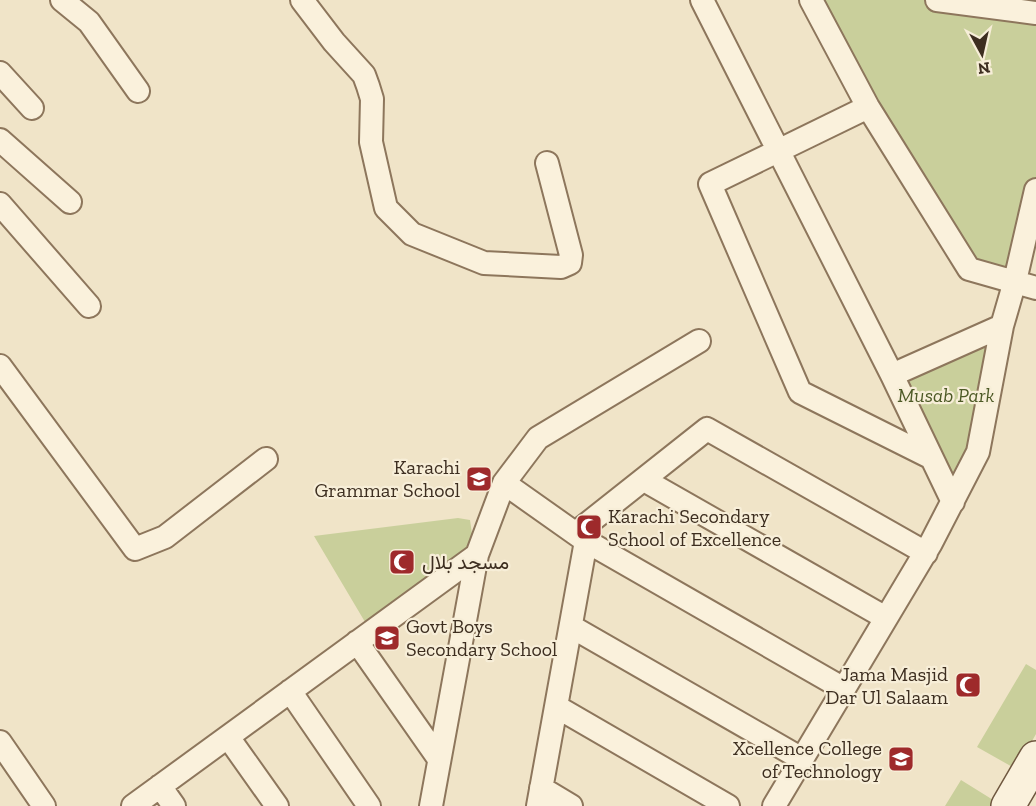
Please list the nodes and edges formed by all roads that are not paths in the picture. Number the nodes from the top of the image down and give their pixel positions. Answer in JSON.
{"nodes":[{"id":1,"x":62,"y":0,"type":"edge"},
{"id":2,"x":302,"y":0,"type":"edge"},
{"id":3,"x":702,"y":0,"type":"edge"},
{"id":4,"x":811,"y":0,"type":"edge"},
{"id":5,"x":937,"y":0,"type":"edge"},
{"id":6,"x":1036,"y":13,"type":"edge"},
{"id":7,"x":0,"y":73,"type":"edge"},
{"id":8,"x":138,"y":91,"type":"dead end"},
{"id":9,"x":868,"y":107,"type":"junction"},
{"id":10,"x":32,"y":108,"type":"dead end"},
{"id":11,"x":0,"y":140,"type":"edge"},
{"id":12,"x":777,"y":151,"type":"junction"},
{"id":13,"x":548,"y":163,"type":"dead end"},
{"id":14,"x":1036,"y":190,"type":"edge"},
{"id":15,"x":70,"y":202,"type":"dead end"},
{"id":16,"x":0,"y":204,"type":"edge"},
{"id":17,"x":1026,"y":285,"type":"edge"},
{"id":18,"x":89,"y":306,"type":"dead end"},
{"id":19,"x":1002,"y":326,"type":"junction"},
{"id":20,"x":699,"y":341,"type":"dead end"},
{"id":21,"x":0,"y":366,"type":"edge"},
{"id":22,"x":892,"y":375,"type":"junction"},
{"id":23,"x":930,"y":457,"type":"junction"},
{"id":24,"x":266,"y":459,"type":"dead end"},
{"id":25,"x":644,"y":480,"type":"junction"},
{"id":26,"x":504,"y":483,"type":"junction"},
{"id":27,"x":952,"y":502,"type":"junction"},
{"id":28,"x":581,"y":537,"type":"junction"},
{"id":29,"x":926,"y":553,"type":"junction"},
{"id":30,"x":477,"y":555,"type":"junction"},
{"id":31,"x":886,"y":618,"type":"junction"},
{"id":32,"x":572,"y":627,"type":"junction"},
{"id":33,"x":357,"y":642,"type":"junction"},
{"id":34,"x":844,"y":688,"type":"junction"},
{"id":35,"x":290,"y":691,"type":"junction"},
{"id":36,"x":556,"y":707,"type":"junction"},
{"id":37,"x":228,"y":736,"type":"junction"},
{"id":38,"x":0,"y":742,"type":"edge"},
{"id":39,"x":1036,"y":758,"type":"edge"},
{"id":40,"x":439,"y":759,"type":"junction"},
{"id":41,"x":802,"y":759,"type":"junction"},
{"id":42,"x":160,"y":786,"type":"junction"},
{"id":43,"x":539,"y":797,"type":"edge"},
{"id":44,"x":44,"y":806,"type":"edge"},
{"id":45,"x":133,"y":806,"type":"edge"},
{"id":46,"x":174,"y":806,"type":"edge"},
{"id":47,"x":277,"y":806,"type":"edge"},
{"id":48,"x":369,"y":806,"type":"edge"},
{"id":49,"x":431,"y":806,"type":"edge"},
{"id":50,"x":571,"y":806,"type":"edge"},
{"id":51,"x":728,"y":806,"type":"edge"},
{"id":52,"x":774,"y":806,"type":"edge"},
{"id":53,"x":1008,"y":806,"type":"edge"}],
"edges":[{"from":1,"to":8,"type":"street"},
{"from":2,"to":13,"type":"street"},
{"from":3,"to":12,"type":"street"},
{"from":4,"to":9,"type":"street"},
{"from":5,"to":6,"type":"street"},
{"from":7,"to":10,"type":"street"},
{"from":9,"to":12,"type":"street"},
{"from":9,"to":17,"type":"street"},
{"from":11,"to":15,"type":"street"},
{"from":12,"to":22,"type":"street"},
{"from":12,"to":23,"type":"street"},
{"from":14,"to":17,"type":"street"},
{"from":16,"to":18,"type":"street"},
{"from":17,"to":19,"type":"street"},
{"from":19,"to":22,"type":"street"},
{"from":19,"to":27,"type":"street"},
{"from":20,"to":26,"type":"street"},
{"from":21,"to":24,"type":"street"},
{"from":22,"to":23,"type":"street"},
{"from":23,"to":27,"type":"street"},
{"from":25,"to":28,"type":"street"},
{"from":25,"to":29,"type":"street"},
{"from":25,"to":31,"type":"street"},
{"from":26,"to":28,"type":"street"},
{"from":26,"to":30,"type":"street"},
{"from":27,"to":29,"type":"street"},
{"from":28,"to":32,"type":"street"},
{"from":28,"to":34,"type":"street"},
{"from":29,"to":31,"type":"street"},
{"from":30,"to":33,"type":"street"},
{"from":30,"to":40,"type":"street"},
{"from":31,"to":34,"type":"street"},
{"from":32,"to":36,"type":"street"},
{"from":32,"to":41,"type":"street"},
{"from":33,"to":35,"type":"street"},
{"from":33,"to":40,"type":"street"},
{"from":34,"to":41,"type":"street"},
{"from":35,"to":37,"type":"street"},
{"from":35,"to":48,"type":"street"},
{"from":36,"to":43,"type":"street"},
{"from":36,"to":51,"type":"street"},
{"from":37,"to":42,"type":"street"},
{"from":37,"to":47,"type":"street"},
{"from":38,"to":44,"type":"street"},
{"from":39,"to":53,"type":"main road"},
{"from":40,"to":49,"type":"street"},
{"from":41,"to":52,"type":"street"},
{"from":42,"to":45,"type":"street"},
{"from":42,"to":46,"type":"street"},
{"from":43,"to":50,"type":"street"}]}
